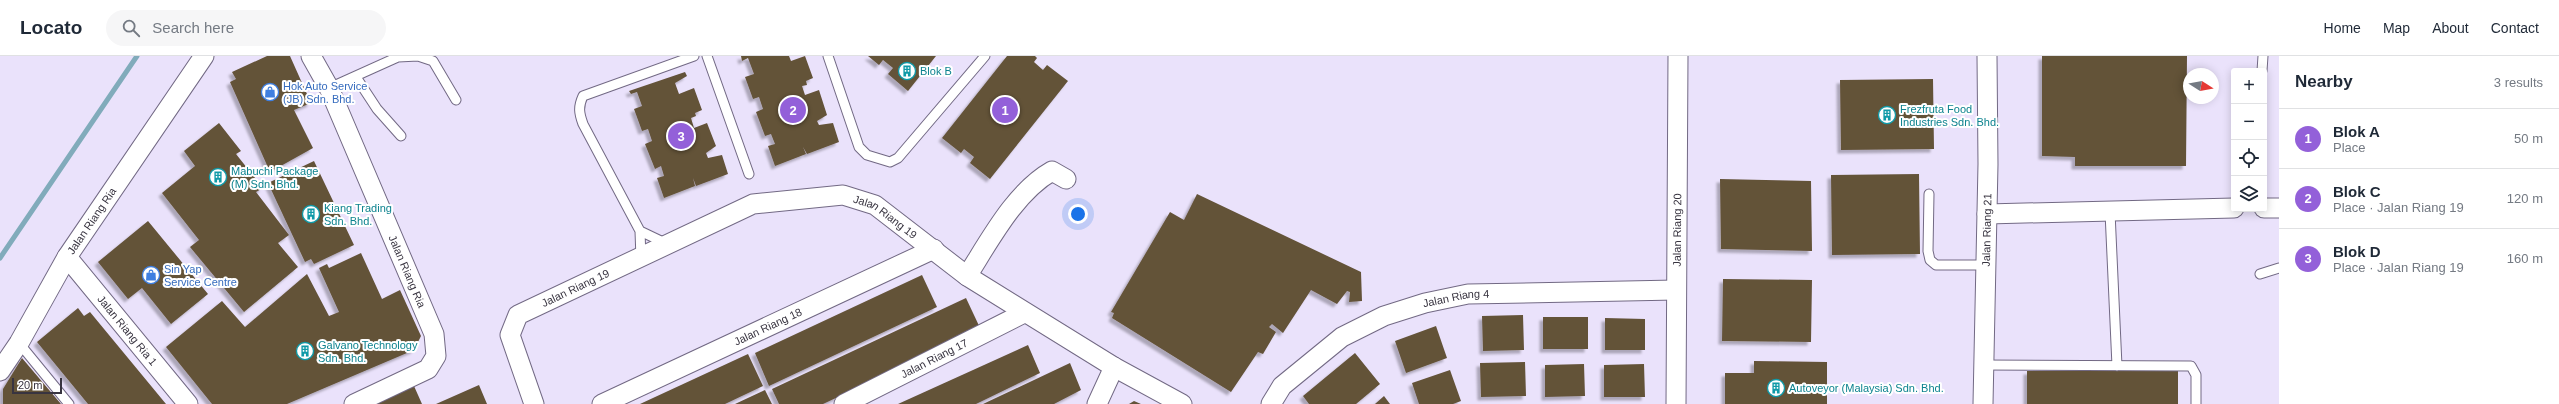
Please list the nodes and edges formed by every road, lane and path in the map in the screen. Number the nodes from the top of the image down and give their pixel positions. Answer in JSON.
{"nodes":[{"id":1,"x":204,"y":56,"type":"edge"},
{"id":2,"x":311,"y":56,"type":"edge"},
{"id":3,"x":694,"y":56,"type":"edge"},
{"id":4,"x":707,"y":56,"type":"edge"},
{"id":5,"x":828,"y":56,"type":"edge"},
{"id":6,"x":984,"y":56,"type":"edge"},
{"id":7,"x":1678,"y":56,"type":"edge"},
{"id":8,"x":1987,"y":56,"type":"edge"},
{"id":9,"x":2263,"y":56,"type":"edge"},
{"id":10,"x":2262,"y":68,"type":"edge"},
{"id":11,"x":356,"y":76,"type":"junction"},
{"id":12,"x":329,"y":88,"type":"junction"},
{"id":13,"x":456,"y":100,"type":"dead end"},
{"id":14,"x":401,"y":136,"type":"dead end"},
{"id":15,"x":749,"y":174,"type":"dead end"},
{"id":16,"x":1066,"y":179,"type":"dead end"},
{"id":17,"x":1929,"y":194,"type":"dead end"},
{"id":18,"x":2231,"y":208,"type":"edge"},
{"id":19,"x":2267,"y":208,"type":"edge"},
{"id":20,"x":2279,"y":208,"type":"edge"},
{"id":21,"x":2110,"y":212,"type":"junction"},
{"id":22,"x":1987,"y":214,"type":"junction"},
{"id":23,"x":640,"y":231,"type":"junction"},
{"id":24,"x":685,"y":236,"type":"junction"},
{"id":25,"x":934,"y":249,"type":"junction"},
{"id":26,"x":67,"y":256,"type":"junction"},
{"id":27,"x":641,"y":259,"type":"junction"},
{"id":28,"x":1985,"y":265,"type":"junction"},
{"id":29,"x":2279,"y":268,"type":"edge"},
{"id":30,"x":2260,"y":274,"type":"dead end"},
{"id":31,"x":968,"y":276,"type":"junction"},
{"id":32,"x":1676,"y":290,"type":"junction"},
{"id":33,"x":1024,"y":312,"type":"junction"},
{"id":34,"x":19,"y":343,"type":"junction"},
{"id":35,"x":1983,"y":365,"type":"junction"},
{"id":36,"x":2117,"y":366,"type":"junction"},
{"id":37,"x":1114,"y":367,"type":"junction"},
{"id":38,"x":0,"y":371,"type":"edge"},
{"id":39,"x":69,"y":404,"type":"edge"},
{"id":40,"x":188,"y":404,"type":"edge"},
{"id":41,"x":354,"y":404,"type":"edge"},
{"id":42,"x":534,"y":404,"type":"edge"},
{"id":43,"x":602,"y":404,"type":"edge"},
{"id":44,"x":844,"y":404,"type":"edge"},
{"id":45,"x":1097,"y":404,"type":"edge"},
{"id":46,"x":1182,"y":404,"type":"edge"},
{"id":47,"x":1271,"y":404,"type":"edge"},
{"id":48,"x":1676,"y":404,"type":"edge"},
{"id":49,"x":1983,"y":404,"type":"edge"},
{"id":50,"x":2196,"y":404,"type":"edge"}],
"edges":[{"from":1,"to":26,"type":"street","name":"Jalan Riang Ria"},
{"from":2,"to":12,"type":"street","name":"Jalan Riang Ria"},
{"from":3,"to":23,"type":"lane"},
{"from":4,"to":15,"type":"lane"},
{"from":5,"to":6,"type":"lane"},
{"from":7,"to":32,"type":"street","name":"Jalan Riang 20"},
{"from":8,"to":22,"type":"street","name":"Jalan Riang 21"},
{"from":9,"to":10,"type":"lane"},
{"from":11,"to":12,"type":"lane"},
{"from":11,"to":13,"type":"lane"},
{"from":11,"to":14,"type":"lane"},
{"from":12,"to":41,"type":"street","name":"Jalan Riang Ria"},
{"from":16,"to":31,"type":"street"},
{"from":17,"to":28,"type":"lane"},
{"from":18,"to":21,"type":"street"},
{"from":19,"to":20,"type":"street"},
{"from":21,"to":22,"type":"street"},
{"from":21,"to":36,"type":"lane"},
{"from":22,"to":28,"type":"street","name":"Jalan Riang 21"},
{"from":23,"to":24,"type":"lane"},
{"from":23,"to":27,"type":"lane"},
{"from":24,"to":25,"type":"street","name":"Jalan Riang 19"},
{"from":24,"to":27,"type":"street","name":"Jalan Riang 19"},
{"from":25,"to":31,"type":"street","name":"Jalan Riang 19"},
{"from":25,"to":43,"type":"street","name":"Jalan Riang 18"},
{"from":26,"to":34,"type":"street","name":"Jalan Riang Ria"},
{"from":26,"to":40,"type":"street","name":"Jalan Riang Ria 1"},
{"from":27,"to":42,"type":"street","name":"Jalan Riang 19"},
{"from":28,"to":35,"type":"street","name":"Jalan Riang 21"},
{"from":29,"to":30,"type":"lane"},
{"from":31,"to":33,"type":"street","name":"Jalan Riang 19"},
{"from":32,"to":47,"type":"street","name":"Jalan Riang 4"},
{"from":32,"to":48,"type":"street","name":"Jalan Riang 20"},
{"from":33,"to":37,"type":"street","name":"Jalan Riang 19"},
{"from":33,"to":44,"type":"street","name":"Jalan Riang 17"},
{"from":34,"to":38,"type":"street","name":"Jalan Riang Ria"},
{"from":34,"to":39,"type":"lane"},
{"from":35,"to":36,"type":"lane"},
{"from":35,"to":49,"type":"street","name":"Jalan Riang 21"},
{"from":36,"to":50,"type":"lane"},
{"from":37,"to":45,"type":"street"},
{"from":37,"to":46,"type":"street","name":"Jalan Riang 19"}]}
